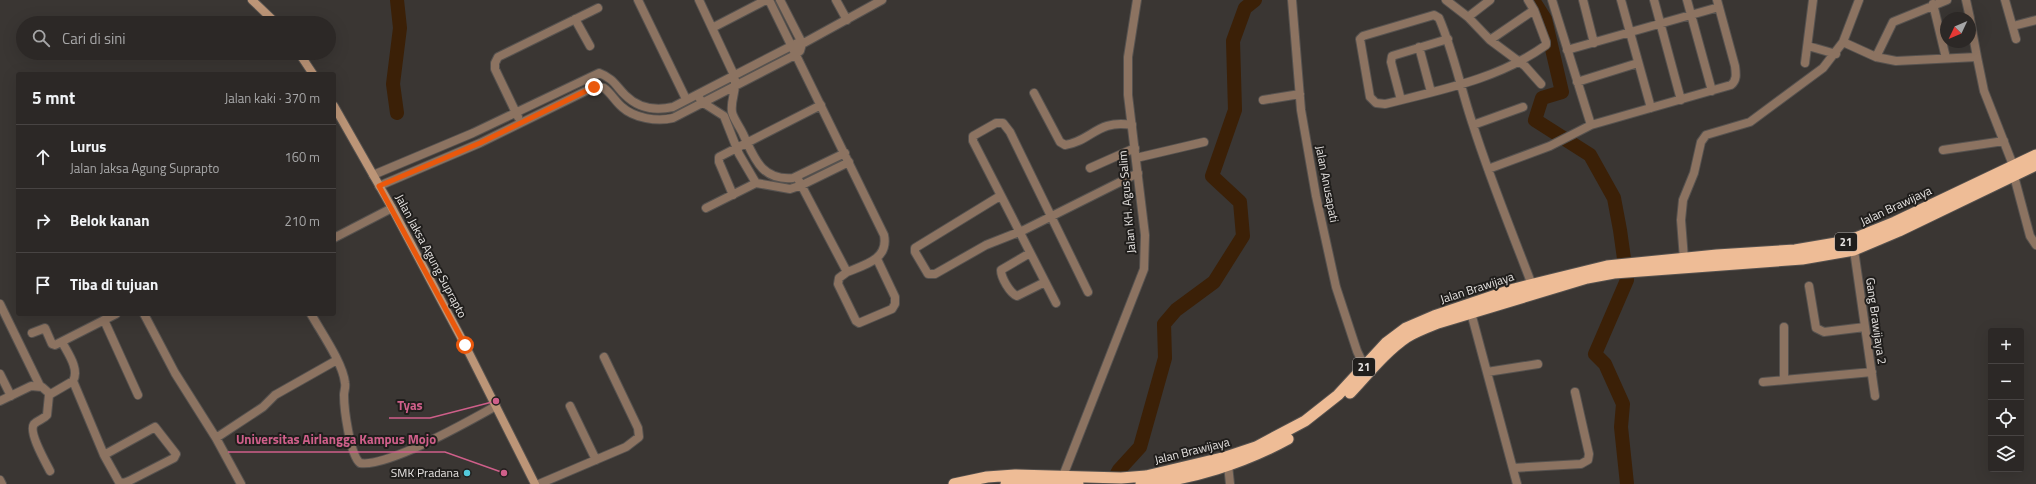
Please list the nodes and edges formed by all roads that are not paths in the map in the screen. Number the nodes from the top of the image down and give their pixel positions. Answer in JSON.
{"nodes":[{"id":1,"x":252,"y":0,"type":"edge"},
{"id":2,"x":638,"y":0,"type":"edge"},
{"id":3,"x":699,"y":0,"type":"edge"},
{"id":4,"x":768,"y":0,"type":"edge"},
{"id":5,"x":780,"y":0,"type":"edge"},
{"id":6,"x":836,"y":0,"type":"edge"},
{"id":7,"x":1137,"y":0,"type":"edge"},
{"id":8,"x":1446,"y":0,"type":"edge"},
{"id":9,"x":1490,"y":0,"type":"edge"},
{"id":10,"x":1528,"y":0,"type":"edge"},
{"id":11,"x":1552,"y":0,"type":"edge"},
{"id":12,"x":1583,"y":0,"type":"edge"},
{"id":13,"x":1621,"y":0,"type":"edge"},
{"id":14,"x":1654,"y":0,"type":"edge"},
{"id":15,"x":1687,"y":0,"type":"edge"},
{"id":16,"x":1813,"y":0,"type":"edge"},
{"id":17,"x":1859,"y":0,"type":"edge"},
{"id":18,"x":1947,"y":0,"type":"edge"},
{"id":19,"x":1966,"y":0,"type":"edge"},
{"id":20,"x":2005,"y":0,"type":"edge"},
{"id":21,"x":879,"y":1,"type":"edge"},
{"id":22,"x":1292,"y":3,"type":"edge"},
{"id":23,"x":1718,"y":4,"type":"edge"},
{"id":24,"x":1933,"y":4,"type":"junction"},
{"id":25,"x":598,"y":8,"type":"dead end"},
{"id":26,"x":1534,"y":10,"type":"junction"},
{"id":27,"x":1969,"y":12,"type":"edge"},
{"id":28,"x":1691,"y":15,"type":"junction"},
{"id":29,"x":269,"y":16,"type":"edge"},
{"id":30,"x":1468,"y":17,"type":"junction"},
{"id":31,"x":576,"y":19,"type":"junction"},
{"id":32,"x":847,"y":20,"type":"junction"},
{"id":33,"x":2036,"y":20,"type":"edge"},
{"id":34,"x":1660,"y":24,"type":"junction"},
{"id":35,"x":2013,"y":26,"type":"junction"},
{"id":36,"x":712,"y":28,"type":"junction"},
{"id":37,"x":1630,"y":32,"type":"junction"},
{"id":38,"x":1448,"y":39,"type":"junction"},
{"id":39,"x":2016,"y":39,"type":"dead end"},
{"id":40,"x":1490,"y":40,"type":"junction"},
{"id":41,"x":802,"y":42,"type":"junction"},
{"id":42,"x":1594,"y":42,"type":"junction"},
{"id":43,"x":1843,"y":42,"type":"junction"},
{"id":44,"x":590,"y":46,"type":"dead end"},
{"id":45,"x":792,"y":46,"type":"junction"},
{"id":46,"x":1808,"y":46,"type":"junction"},
{"id":47,"x":1419,"y":47,"type":"junction"},
{"id":48,"x":1976,"y":48,"type":"edge"},
{"id":49,"x":1567,"y":50,"type":"junction"},
{"id":50,"x":1836,"y":54,"type":"junction"},
{"id":51,"x":795,"y":55,"type":"junction"},
{"id":52,"x":1977,"y":56,"type":"junction"},
{"id":53,"x":1876,"y":57,"type":"junction"},
{"id":54,"x":1946,"y":58,"type":"junction"},
{"id":55,"x":304,"y":60,"type":"edge"},
{"id":56,"x":1519,"y":62,"type":"junction"},
{"id":57,"x":1638,"y":63,"type":"junction"},
{"id":58,"x":1805,"y":63,"type":"dead end"},
{"id":59,"x":312,"y":72,"type":"edge"},
{"id":60,"x":734,"y":75,"type":"junction"},
{"id":61,"x":1578,"y":82,"type":"junction"},
{"id":62,"x":737,"y":84,"type":"junction"},
{"id":63,"x":1461,"y":84,"type":"junction"},
{"id":64,"x":1541,"y":84,"type":"dead end"},
{"id":65,"x":1712,"y":91,"type":"junction"},
{"id":66,"x":1431,"y":92,"type":"junction"},
{"id":67,"x":1034,"y":93,"type":"dead end"},
{"id":68,"x":698,"y":94,"type":"junction"},
{"id":69,"x":1300,"y":94,"type":"junction"},
{"id":70,"x":686,"y":99,"type":"junction"},
{"id":71,"x":1263,"y":100,"type":"dead end"},
{"id":72,"x":1401,"y":100,"type":"junction"},
{"id":73,"x":1681,"y":100,"type":"junction"},
{"id":74,"x":702,"y":102,"type":"junction"},
{"id":75,"x":821,"y":105,"type":"junction"},
{"id":76,"x":1523,"y":107,"type":"dead end"},
{"id":77,"x":1650,"y":108,"type":"junction"},
{"id":78,"x":336,"y":110,"type":"edge"},
{"id":79,"x":732,"y":112,"type":"junction"},
{"id":80,"x":516,"y":113,"type":"junction"},
{"id":81,"x":724,"y":116,"type":"junction"},
{"id":82,"x":520,"y":123,"type":"junction"},
{"id":83,"x":1132,"y":125,"type":"junction"},
{"id":84,"x":1472,"y":125,"type":"junction"},
{"id":85,"x":1591,"y":125,"type":"junction"},
{"id":86,"x":2004,"y":141,"type":"junction"},
{"id":87,"x":747,"y":142,"type":"junction"},
{"id":88,"x":1204,"y":142,"type":"dead end"},
{"id":89,"x":736,"y":147,"type":"junction"},
{"id":90,"x":1135,"y":148,"type":"junction"},
{"id":91,"x":1943,"y":150,"type":"dead end"},
{"id":92,"x":845,"y":152,"type":"junction"},
{"id":93,"x":424,"y":154,"type":"junction"},
{"id":94,"x":2036,"y":155,"type":"edge"},
{"id":95,"x":1136,"y":158,"type":"junction"},
{"id":96,"x":849,"y":162,"type":"junction"},
{"id":97,"x":428,"y":165,"type":"junction"},
{"id":98,"x":2036,"y":165,"type":"edge"},
{"id":99,"x":1090,"y":168,"type":"dead end"},
{"id":100,"x":1488,"y":169,"type":"junction"},
{"id":101,"x":2014,"y":171,"type":"junction"},
{"id":102,"x":1138,"y":173,"type":"junction"},
{"id":103,"x":372,"y":175,"type":"junction"},
{"id":104,"x":2001,"y":176,"type":"junction"},
{"id":105,"x":797,"y":177,"type":"junction"},
{"id":106,"x":756,"y":183,"type":"junction"},
{"id":107,"x":802,"y":185,"type":"junction"},
{"id":108,"x":379,"y":186,"type":"junction"},
{"id":109,"x":733,"y":195,"type":"junction"},
{"id":110,"x":1000,"y":196,"type":"junction"},
{"id":111,"x":392,"y":208,"type":"junction"},
{"id":112,"x":706,"y":208,"type":"dead end"},
{"id":113,"x":1050,"y":218,"type":"junction"},
{"id":114,"x":1018,"y":232,"type":"junction"},
{"id":115,"x":336,"y":237,"type":"edge"},
{"id":116,"x":2036,"y":245,"type":"edge"},
{"id":117,"x":1854,"y":250,"type":"junction"},
{"id":118,"x":1030,"y":253,"type":"junction"},
{"id":119,"x":877,"y":259,"type":"junction"},
{"id":120,"x":1684,"y":259,"type":"junction"},
{"id":121,"x":1641,"y":267,"type":"junction"},
{"id":122,"x":1614,"y":269,"type":"junction"},
{"id":123,"x":847,"y":272,"type":"junction"},
{"id":124,"x":1045,"y":282,"type":"junction"},
{"id":125,"x":1532,"y":285,"type":"junction"},
{"id":126,"x":1808,"y":286,"type":"dead end"},
{"id":127,"x":1088,"y":292,"type":"dead end"},
{"id":128,"x":1056,"y":303,"type":"dead end"},
{"id":129,"x":0,"y":304,"type":"edge"},
{"id":130,"x":1470,"y":309,"type":"junction"},
{"id":131,"x":112,"y":316,"type":"edge"},
{"id":132,"x":145,"y":316,"type":"edge"},
{"id":133,"x":312,"y":316,"type":"edge"},
{"id":134,"x":104,"y":320,"type":"junction"},
{"id":135,"x":1784,"y":327,"type":"dead end"},
{"id":136,"x":1865,"y":327,"type":"junction"},
{"id":137,"x":32,"y":333,"type":"dead end"},
{"id":138,"x":62,"y":342,"type":"junction"},
{"id":139,"x":604,"y":357,"type":"dead end"},
{"id":140,"x":337,"y":360,"type":"junction"},
{"id":141,"x":1538,"y":364,"type":"dead end"},
{"id":142,"x":1366,"y":370,"type":"junction"},
{"id":143,"x":1487,"y":372,"type":"junction"},
{"id":144,"x":1872,"y":372,"type":"junction"},
{"id":145,"x":0,"y":374,"type":"edge"},
{"id":146,"x":1784,"y":378,"type":"junction"},
{"id":147,"x":73,"y":381,"type":"junction"},
{"id":148,"x":1763,"y":382,"type":"dead end"},
{"id":149,"x":40,"y":386,"type":"junction"},
{"id":150,"x":1575,"y":392,"type":"dead end"},
{"id":151,"x":50,"y":394,"type":"junction"},
{"id":152,"x":138,"y":395,"type":"dead end"},
{"id":153,"x":11,"y":396,"type":"junction"},
{"id":154,"x":1875,"y":396,"type":"dead end"},
{"id":155,"x":0,"y":401,"type":"edge"},
{"id":156,"x":496,"y":406,"type":"junction"},
{"id":157,"x":570,"y":406,"type":"dead end"},
{"id":158,"x":216,"y":438,"type":"junction"},
{"id":159,"x":104,"y":455,"type":"junction"},
{"id":160,"x":596,"y":460,"type":"junction"},
{"id":161,"x":1228,"y":465,"type":"junction"},
{"id":162,"x":1514,"y":468,"type":"junction"},
{"id":163,"x":50,"y":472,"type":"dead end"},
{"id":164,"x":0,"y":480,"type":"edge"},
{"id":165,"x":1061,"y":481,"type":"edge"},
{"id":166,"x":2,"y":484,"type":"edge"},
{"id":167,"x":241,"y":484,"type":"edge"},
{"id":168,"x":535,"y":484,"type":"edge"},
{"id":169,"x":539,"y":484,"type":"edge"},
{"id":170,"x":954,"y":484,"type":"edge"},
{"id":171,"x":1006,"y":484,"type":"edge"},
{"id":172,"x":1078,"y":484,"type":"edge"},
{"id":173,"x":1136,"y":484,"type":"edge"},
{"id":174,"x":1230,"y":484,"type":"edge"},
{"id":175,"x":1517,"y":484,"type":"edge"}],
"edges":[{"from":1,"to":29,"type":"main road"},
{"from":2,"to":70,"type":"street"},
{"from":3,"to":36,"type":"street"},
{"from":4,"to":36,"type":"street"},
{"from":4,"to":45,"type":"street"},
{"from":5,"to":41,"type":"street"},
{"from":6,"to":32,"type":"street"},
{"from":7,"to":83,"type":"street","name":"Jalan KH. Agus Salim"},
{"from":8,"to":30,"type":"street"},
{"from":9,"to":30,"type":"street"},
{"from":10,"to":26,"type":"street"},
{"from":11,"to":49,"type":"street"},
{"from":12,"to":42,"type":"street"},
{"from":13,"to":37,"type":"street"},
{"from":14,"to":34,"type":"street"},
{"from":15,"to":28,"type":"street"},
{"from":16,"to":46,"type":"street"},
{"from":17,"to":43,"type":"street"},
{"from":18,"to":24,"type":"street"},
{"from":19,"to":27,"type":"street"},
{"from":20,"to":35,"type":"street"},
{"from":21,"to":32,"type":"street"},
{"from":22,"to":69,"type":"street","name":"Jalan Anusapati"},
{"from":23,"to":28,"type":"street"},
{"from":23,"to":65,"type":"street"},
{"from":24,"to":53,"type":"street"},
{"from":24,"to":54,"type":"street"},
{"from":25,"to":31,"type":"street"},
{"from":26,"to":40,"type":"street"},
{"from":26,"to":56,"type":"street"},
{"from":28,"to":34,"type":"street"},
{"from":28,"to":65,"type":"street"},
{"from":30,"to":40,"type":"street"},
{"from":31,"to":44,"type":"street"},
{"from":31,"to":80,"type":"street"},
{"from":32,"to":41,"type":"street"},
{"from":33,"to":35,"type":"street"},
{"from":34,"to":37,"type":"street"},
{"from":34,"to":73,"type":"street"},
{"from":35,"to":39,"type":"street"},
{"from":36,"to":60,"type":"street"},
{"from":37,"to":42,"type":"street"},
{"from":37,"to":57,"type":"street"},
{"from":38,"to":47,"type":"street"},
{"from":38,"to":63,"type":"street"},
{"from":38,"to":72,"type":"street"},
{"from":40,"to":56,"type":"street"},
{"from":41,"to":45,"type":"street"},
{"from":41,"to":51,"type":"street"},
{"from":42,"to":49,"type":"street"},
{"from":43,"to":50,"type":"street"},
{"from":43,"to":53,"type":"street"},
{"from":45,"to":51,"type":"street"},
{"from":45,"to":60,"type":"street"},
{"from":46,"to":50,"type":"street"},
{"from":46,"to":58,"type":"street"},
{"from":47,"to":66,"type":"street"},
{"from":47,"to":72,"type":"street"},
{"from":48,"to":52,"type":"street"},
{"from":49,"to":61,"type":"street"},
{"from":50,"to":120,"type":"street"},
{"from":51,"to":62,"type":"street"},
{"from":51,"to":75,"type":"street"},
{"from":52,"to":54,"type":"street"},
{"from":52,"to":86,"type":"street"},
{"from":53,"to":54,"type":"street"},
{"from":55,"to":59,"type":"main road"},
{"from":56,"to":63,"type":"street"},
{"from":56,"to":64,"type":"street"},
{"from":57,"to":61,"type":"street"},
{"from":57,"to":77,"type":"street"},
{"from":60,"to":62,"type":"street"},
{"from":60,"to":68,"type":"street"},
{"from":61,"to":85,"type":"street"},
{"from":62,"to":74,"type":"street"},
{"from":62,"to":79,"type":"street"},
{"from":63,"to":66,"type":"street"},
{"from":63,"to":84,"type":"street"},
{"from":65,"to":73,"type":"street"},
{"from":66,"to":72,"type":"street"},
{"from":67,"to":83,"type":"street"},
{"from":68,"to":70,"type":"street"},
{"from":68,"to":74,"type":"street"},
{"from":69,"to":71,"type":"street"},
{"from":69,"to":142,"type":"street","name":"Jalan Anusapati"},
{"from":70,"to":80,"type":"street"},
{"from":73,"to":77,"type":"street"},
{"from":74,"to":81,"type":"street"},
{"from":74,"to":82,"type":"street"},
{"from":75,"to":87,"type":"street"},
{"from":75,"to":92,"type":"street"},
{"from":76,"to":84,"type":"street"},
{"from":77,"to":85,"type":"street"},
{"from":78,"to":103,"type":"main road","name":"Jalan Jaksa Agung Suprapto"},
{"from":79,"to":81,"type":"street"},
{"from":79,"to":87,"type":"street"},
{"from":80,"to":82,"type":"street"},
{"from":80,"to":93,"type":"street"},
{"from":81,"to":89,"type":"street"},
{"from":82,"to":97,"type":"street"},
{"from":83,"to":90,"type":"street","name":"Jalan KH. Agus Salim"},
{"from":84,"to":100,"type":"street"},
{"from":85,"to":100,"type":"street"},
{"from":86,"to":91,"type":"street"},
{"from":86,"to":101,"type":"street"},
{"from":87,"to":89,"type":"street"},
{"from":87,"to":105,"type":"street"},
{"from":88,"to":95,"type":"street"},
{"from":89,"to":106,"type":"street"},
{"from":89,"to":109,"type":"street"},
{"from":90,"to":95,"type":"street","name":"Jalan KH. Agus Salim"},
{"from":90,"to":99,"type":"street"},
{"from":92,"to":96,"type":"street"},
{"from":92,"to":105,"type":"street"},
{"from":93,"to":97,"type":"street"},
{"from":93,"to":103,"type":"street"},
{"from":94,"to":101,"type":"highway","name":"Jalan Brawijaya","number":"21"},
{"from":95,"to":102,"type":"street","name":"Jalan KH. Agus Salim"},
{"from":96,"to":107,"type":"street"},
{"from":96,"to":119,"type":"street"},
{"from":97,"to":108,"type":"street"},
{"from":98,"to":101,"type":"highway","name":"Jalan Brawijaya","number":"21"},
{"from":100,"to":125,"type":"street"},
{"from":101,"to":104,"type":"highway","name":"Jalan Brawijaya","number":"21"},
{"from":101,"to":116,"type":"street"},
{"from":102,"to":113,"type":"street"},
{"from":102,"to":165,"type":"street","name":"Jalan KH. Agus Salim"},
{"from":103,"to":108,"type":"main road","name":"Jalan Jaksa Agung Suprapto"},
{"from":104,"to":117,"type":"highway","name":"Jalan Brawijaya","number":"21"},
{"from":104,"to":120,"type":"highway","name":"Jalan Brawijaya","number":"21"},
{"from":105,"to":107,"type":"street"},
{"from":106,"to":107,"type":"street"},
{"from":106,"to":109,"type":"street"},
{"from":107,"to":123,"type":"street"},
{"from":108,"to":111,"type":"main road","name":"Jalan Jaksa Agung Suprapto"},
{"from":109,"to":112,"type":"street"},
{"from":110,"to":113,"type":"street"},
{"from":110,"to":114,"type":"street"},
{"from":110,"to":114,"type":"street"},
{"from":111,"to":115,"type":"street"},
{"from":111,"to":156,"type":"main road","name":"Jalan Jaksa Agung Suprapto"},
{"from":113,"to":114,"type":"street"},
{"from":113,"to":127,"type":"street"},
{"from":114,"to":118,"type":"street"},
{"from":117,"to":121,"type":"highway","name":"Jalan Brawijaya","number":"21"},
{"from":117,"to":136,"type":"street","name":"Gang Brawijaya 2"},
{"from":118,"to":124,"type":"street"},
{"from":118,"to":124,"type":"street"},
{"from":119,"to":123,"type":"street"},
{"from":119,"to":123,"type":"street"},
{"from":120,"to":121,"type":"highway","name":"Jalan Brawijaya","number":"21"},
{"from":121,"to":122,"type":"highway","name":"Jalan Brawijaya","number":"21"},
{"from":122,"to":125,"type":"highway","name":"Jalan Brawijaya","number":"21"},
{"from":122,"to":130,"type":"highway","name":"Jalan Brawijaya","number":"21"},
{"from":124,"to":128,"type":"street"},
{"from":125,"to":130,"type":"highway","name":"Jalan Brawijaya","number":"21"},
{"from":126,"to":136,"type":"street"},
{"from":129,"to":149,"type":"street"},
{"from":130,"to":142,"type":"highway","name":"Jalan Brawijaya","number":"21"},
{"from":130,"to":143,"type":"street"},
{"from":131,"to":134,"type":"street"},
{"from":132,"to":158,"type":"street"},
{"from":133,"to":140,"type":"street"},
{"from":134,"to":138,"type":"street"},
{"from":134,"to":152,"type":"street"},
{"from":135,"to":146,"type":"street"},
{"from":136,"to":144,"type":"street","name":"Gang Brawijaya 2"},
{"from":137,"to":138,"type":"street"},
{"from":138,"to":147,"type":"street"},
{"from":139,"to":160,"type":"street"},
{"from":140,"to":156,"type":"street"},
{"from":140,"to":158,"type":"street"},
{"from":141,"to":143,"type":"street"},
{"from":142,"to":161,"type":"highway","name":"Jalan Brawijaya","number":"21"},
{"from":142,"to":165,"type":"highway","name":"Jalan Brawijaya","number":"21"},
{"from":143,"to":162,"type":"street"},
{"from":144,"to":146,"type":"street"},
{"from":144,"to":154,"type":"street","name":"Gang Brawijaya 2"},
{"from":145,"to":153,"type":"street"},
{"from":146,"to":148,"type":"street"},
{"from":147,"to":151,"type":"street"},
{"from":147,"to":159,"type":"street"},
{"from":149,"to":151,"type":"street"},
{"from":149,"to":153,"type":"street"},
{"from":150,"to":162,"type":"street"},
{"from":151,"to":163,"type":"street"},
{"from":153,"to":155,"type":"street"},
{"from":156,"to":168,"type":"main road","name":"Jalan Jaksa Agung Suprapto"},
{"from":157,"to":160,"type":"street"},
{"from":158,"to":167,"type":"street"},
{"from":159,"to":159,"type":"street"},
{"from":160,"to":169,"type":"street"},
{"from":161,"to":173,"type":"highway","name":"Jalan Brawijaya","number":"21"},
{"from":161,"to":174,"type":"street"},
{"from":162,"to":175,"type":"street"},
{"from":164,"to":166,"type":"street"},
{"from":165,"to":170,"type":"highway","name":"Jalan Brawijaya","number":"21"},
{"from":165,"to":171,"type":"highway","name":"Jalan Brawijaya","number":"21"},
{"from":165,"to":172,"type":"highway","name":"Jalan Brawijaya","number":"21"}]}
